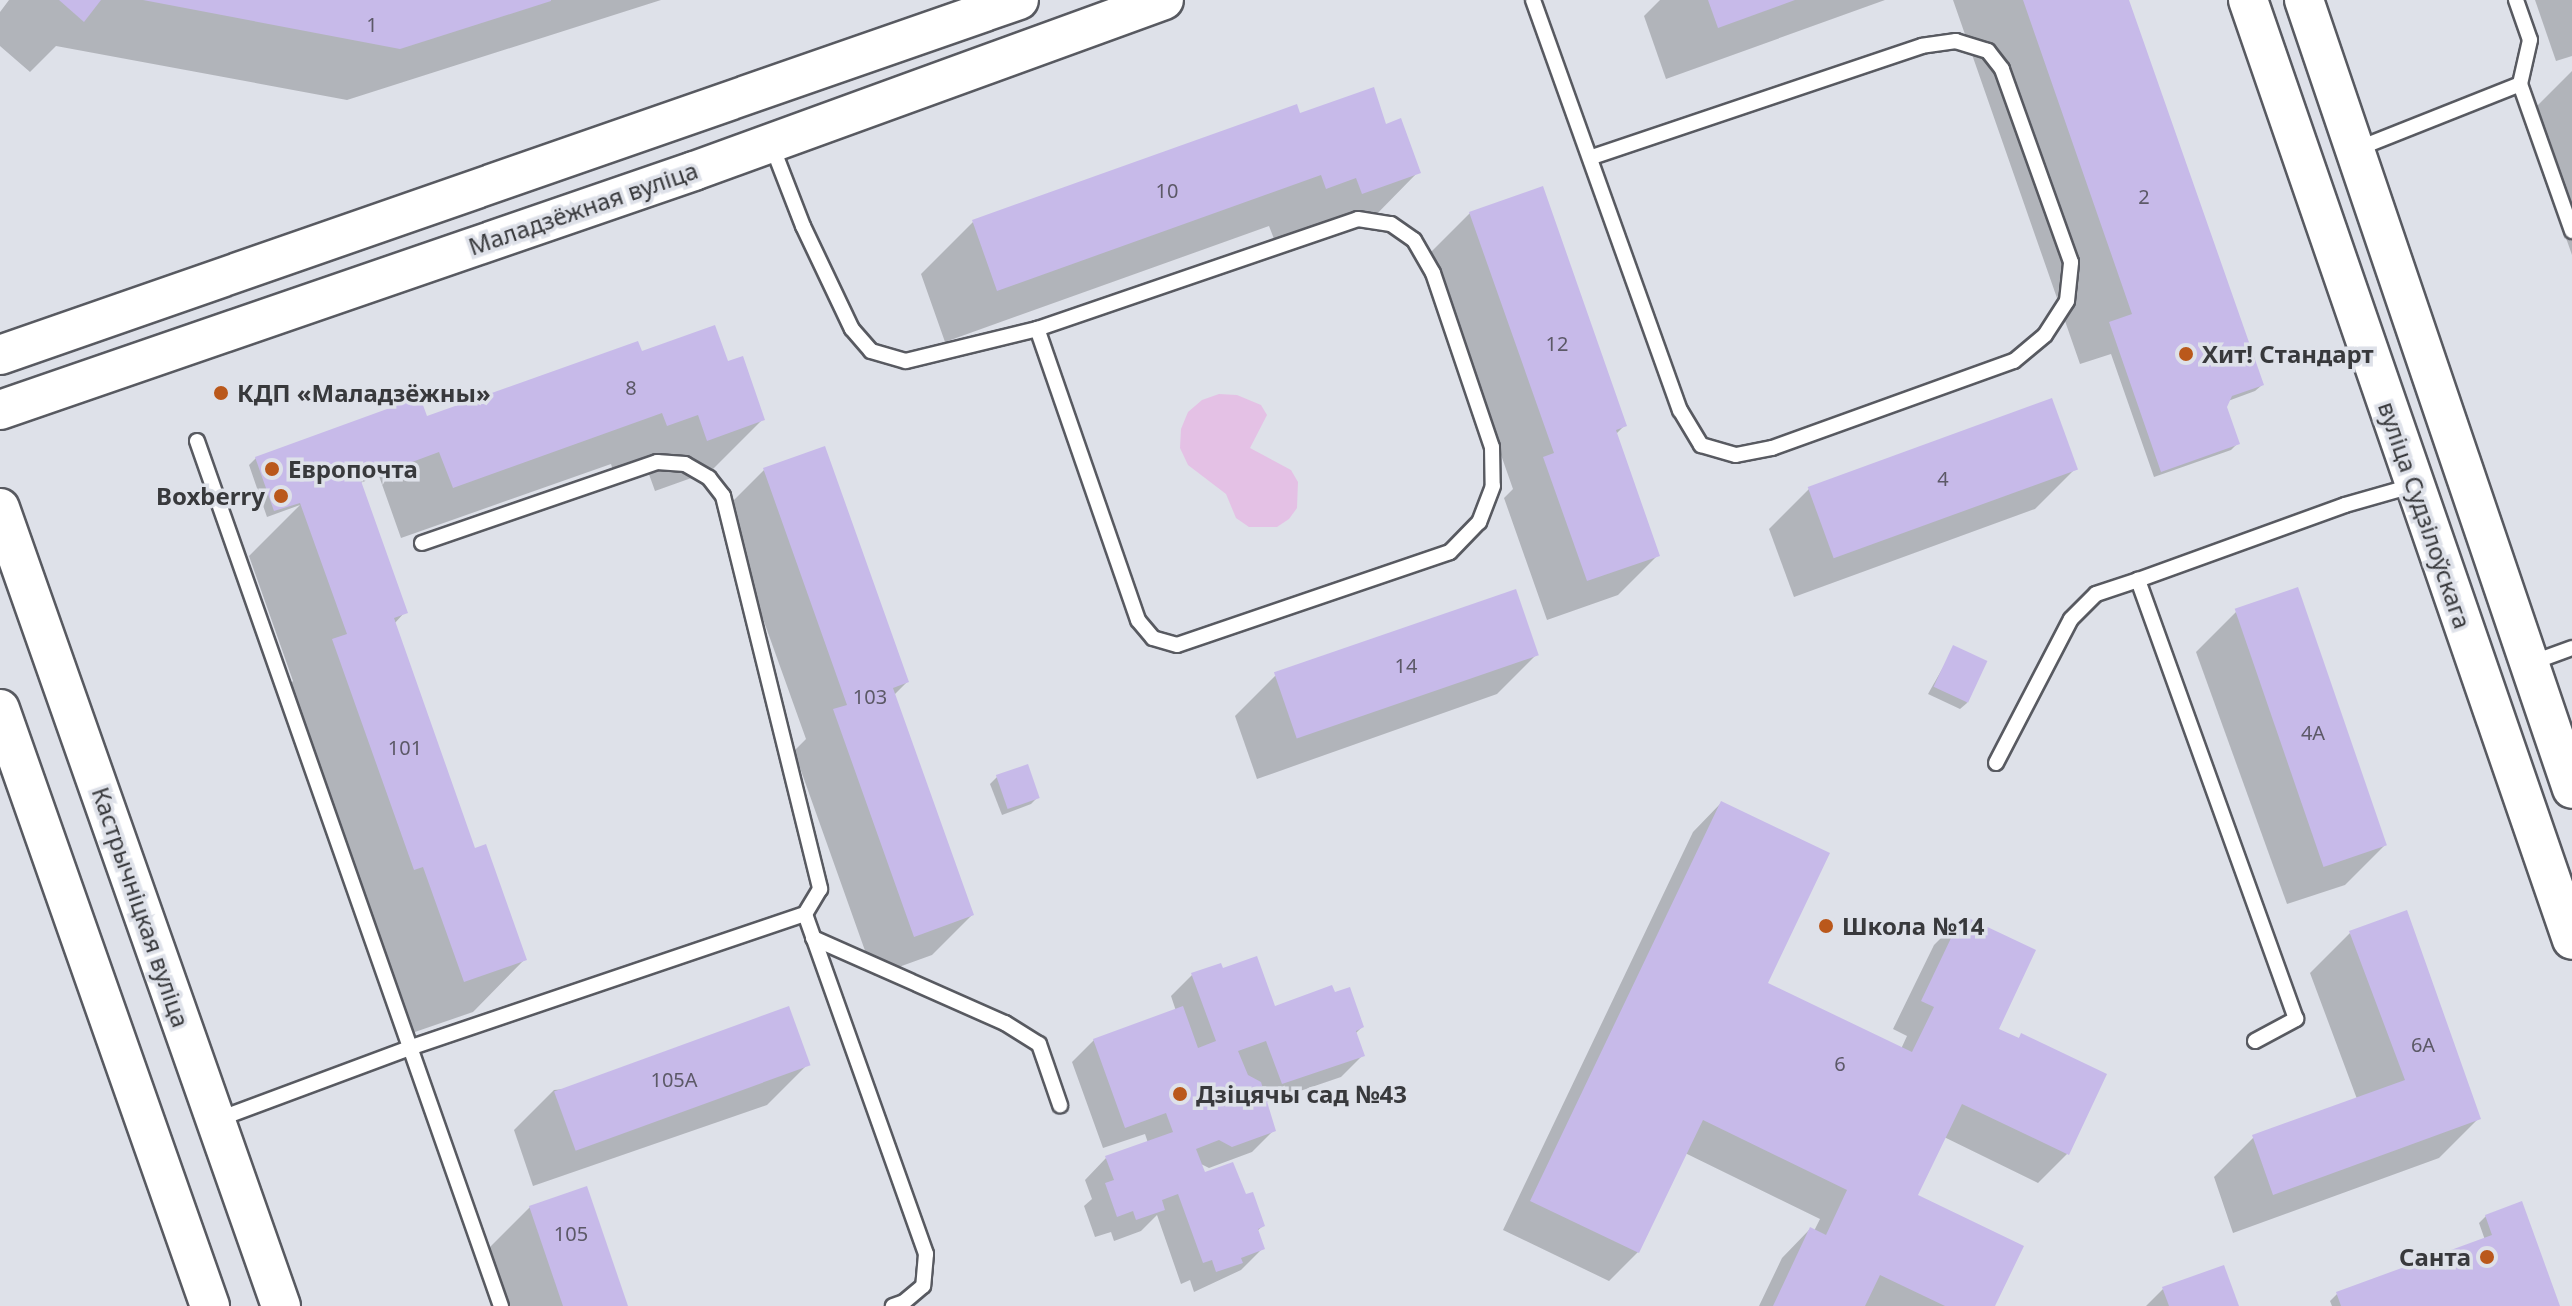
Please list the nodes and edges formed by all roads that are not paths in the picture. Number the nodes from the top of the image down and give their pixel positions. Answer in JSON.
{"nodes":[{"id":1,"x":1019,"y":0,"type":"edge"},
{"id":2,"x":1164,"y":0,"type":"edge"},
{"id":3,"x":1533,"y":0,"type":"edge"},
{"id":4,"x":2248,"y":0,"type":"edge"},
{"id":5,"x":2304,"y":0,"type":"edge"},
{"id":6,"x":2516,"y":0,"type":"edge"},
{"id":7,"x":2520,"y":84,"type":"junction"},
{"id":8,"x":770,"y":142,"type":"junction"},
{"id":9,"x":2357,"y":149,"type":"junction"},
{"id":10,"x":1590,"y":158,"type":"junction"},
{"id":11,"x":2572,"y":231,"type":"edge"},
{"id":12,"x":1037,"y":329,"type":"junction"},
{"id":13,"x":0,"y":355,"type":"edge"},
{"id":14,"x":0,"y":410,"type":"edge"},
{"id":15,"x":197,"y":441,"type":"dead end"},
{"id":16,"x":2415,"y":485,"type":"junction"},
{"id":17,"x":0,"y":508,"type":"edge"},
{"id":18,"x":422,"y":543,"type":"dead end"},
{"id":19,"x":2138,"y":580,"type":"junction"},
{"id":20,"x":2572,"y":648,"type":"edge"},
{"id":21,"x":2530,"y":664,"type":"junction"},
{"id":22,"x":0,"y":709,"type":"edge"},
{"id":23,"x":1996,"y":763,"type":"dead end"},
{"id":24,"x":2572,"y":789,"type":"edge"},
{"id":25,"x":805,"y":914,"type":"junction"},
{"id":26,"x":813,"y":938,"type":"junction"},
{"id":27,"x":2572,"y":940,"type":"edge"},
{"id":28,"x":2255,"y":1041,"type":"dead end"},
{"id":29,"x":412,"y":1047,"type":"junction"},
{"id":30,"x":1060,"y":1105,"type":"dead end"},
{"id":31,"x":216,"y":1120,"type":"junction"},
{"id":32,"x":210,"y":1306,"type":"edge"},
{"id":33,"x":281,"y":1306,"type":"edge"},
{"id":34,"x":501,"y":1306,"type":"edge"},
{"id":35,"x":893,"y":1306,"type":"edge"}],
"edges":[{"from":1,"to":13,"type":"main road"},
{"from":2,"to":8,"type":"main road","name":"Маладзёжная вуліца"},
{"from":3,"to":10,"type":"lane"},
{"from":4,"to":16,"type":"main road","name":"вуліца Судзілоўскага"},
{"from":5,"to":9,"type":"main road"},
{"from":6,"to":7,"type":"lane"},
{"from":7,"to":9,"type":"lane"},
{"from":7,"to":11,"type":"lane"},
{"from":8,"to":12,"type":"lane"},
{"from":8,"to":14,"type":"main road","name":"Маладзёжная вуліца"},
{"from":9,"to":21,"type":"main road"},
{"from":10,"to":10,"type":"lane"},
{"from":12,"to":12,"type":"lane"},
{"from":15,"to":29,"type":"lane"},
{"from":16,"to":19,"type":"lane"},
{"from":16,"to":27,"type":"main road","name":"вуліца Судзілоўскага"},
{"from":17,"to":31,"type":"main road","name":"Кастрычніцкая вуліца"},
{"from":18,"to":25,"type":"lane"},
{"from":19,"to":23,"type":"lane"},
{"from":19,"to":28,"type":"lane"},
{"from":20,"to":21,"type":"lane"},
{"from":21,"to":24,"type":"main road"},
{"from":22,"to":32,"type":"main road"},
{"from":25,"to":26,"type":"lane"},
{"from":25,"to":29,"type":"lane"},
{"from":26,"to":30,"type":"lane"},
{"from":26,"to":35,"type":"lane"},
{"from":29,"to":31,"type":"lane"},
{"from":29,"to":34,"type":"lane"},
{"from":31,"to":33,"type":"main road","name":"Кастрычніцкая вуліца"}]}
